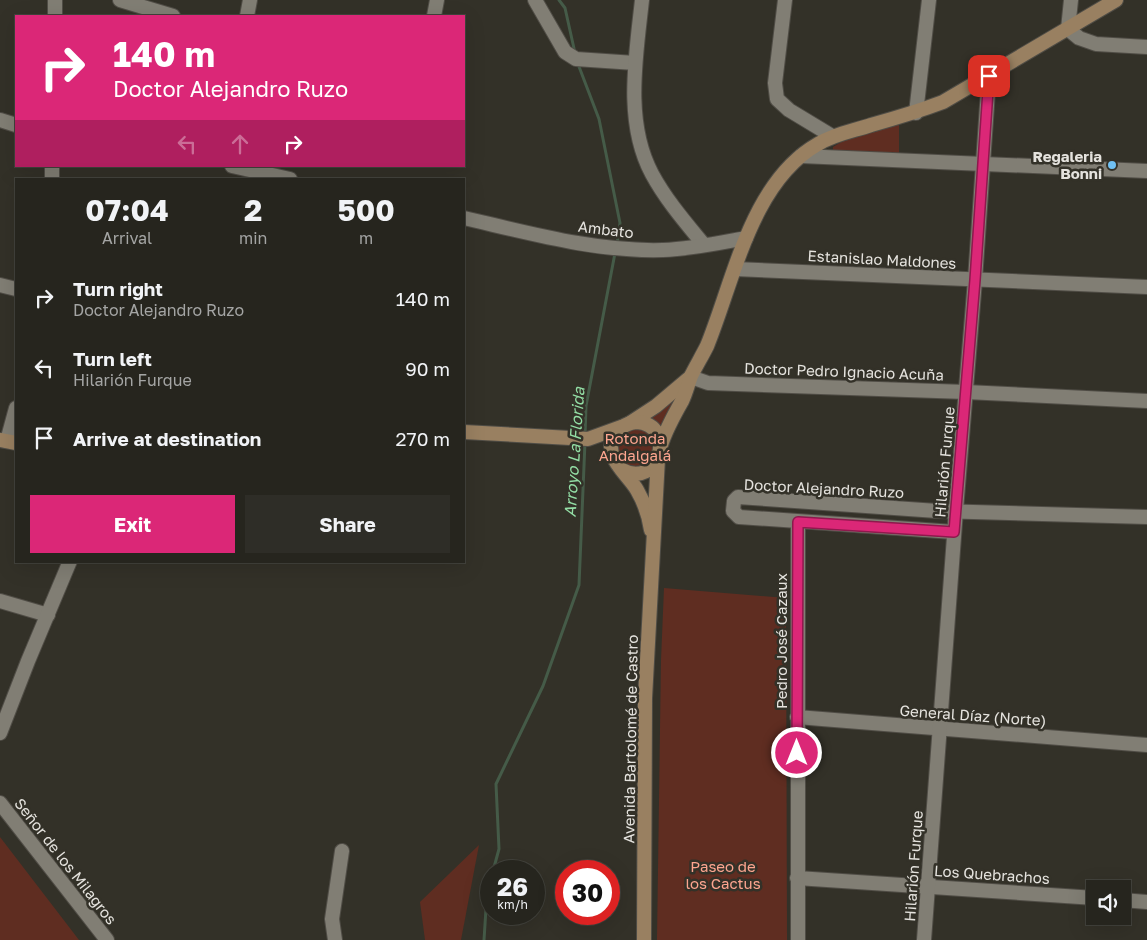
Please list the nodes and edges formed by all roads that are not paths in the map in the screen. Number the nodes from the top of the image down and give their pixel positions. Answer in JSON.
{"nodes":[{"id":1,"x":55,"y":0,"type":"edge"},
{"id":2,"x":120,"y":0,"type":"edge"},
{"id":3,"x":250,"y":0,"type":"edge"},
{"id":4,"x":437,"y":0,"type":"edge"},
{"id":5,"x":535,"y":0,"type":"edge"},
{"id":6,"x":642,"y":0,"type":"edge"},
{"id":7,"x":785,"y":0,"type":"edge"},
{"id":8,"x":929,"y":0,"type":"edge"},
{"id":9,"x":1071,"y":0,"type":"edge"},
{"id":10,"x":1116,"y":0,"type":"edge"},
{"id":11,"x":55,"y":15,"type":"edge"},
{"id":12,"x":170,"y":15,"type":"edge"},
{"id":13,"x":247,"y":15,"type":"edge"},
{"id":14,"x":434,"y":15,"type":"edge"},
{"id":15,"x":1068,"y":29,"type":"junction"},
{"id":16,"x":1147,"y":47,"type":"edge"},
{"id":17,"x":635,"y":63,"type":"junction"},
{"id":18,"x":989,"y":76,"type":"junction"},
{"id":19,"x":916,"y":113,"type":"junction"},
{"id":20,"x":0,"y":120,"type":"edge"},
{"id":21,"x":15,"y":124,"type":"edge"},
{"id":22,"x":832,"y":136,"type":"junction"},
{"id":23,"x":801,"y":156,"type":"junction"},
{"id":24,"x":984,"y":163,"type":"junction"},
{"id":25,"x":236,"y":167,"type":"edge"},
{"id":26,"x":1147,"y":171,"type":"edge"},
{"id":27,"x":286,"y":178,"type":"edge"},
{"id":28,"x":465,"y":218,"type":"edge"},
{"id":29,"x":746,"y":238,"type":"junction"},
{"id":30,"x":704,"y":246,"type":"junction"},
{"id":31,"x":735,"y":269,"type":"junction"},
{"id":32,"x":975,"y":280,"type":"junction"},
{"id":33,"x":0,"y":286,"type":"edge"},
{"id":34,"x":1147,"y":287,"type":"edge"},
{"id":35,"x":15,"y":289,"type":"edge"},
{"id":36,"x":691,"y":377,"type":"junction"},
{"id":37,"x":966,"y":392,"type":"junction"},
{"id":38,"x":1147,"y":401,"type":"edge"},
{"id":39,"x":15,"y":412,"type":"edge"},
{"id":40,"x":626,"y":425,"type":"junction"},
{"id":41,"x":465,"y":432,"type":"edge"},
{"id":42,"x":588,"y":439,"type":"junction"},
{"id":43,"x":8,"y":442,"type":"edge"},
{"id":44,"x":660,"y":452,"type":"junction"},
{"id":45,"x":619,"y":466,"type":"junction"},
{"id":46,"x":956,"y":510,"type":"junction"},
{"id":47,"x":1147,"y":517,"type":"edge"},
{"id":48,"x":798,"y":522,"type":"junction"},
{"id":49,"x":954,"y":532,"type":"junction"},
{"id":50,"x":653,"y":538,"type":"junction"},
{"id":51,"x":69,"y":563,"type":"edge"},
{"id":52,"x":0,"y":601,"type":"edge"},
{"id":53,"x":48,"y":615,"type":"junction"},
{"id":54,"x":797,"y":718,"type":"junction"},
{"id":55,"x":940,"y":730,"type":"junction"},
{"id":56,"x":0,"y":733,"type":"edge"},
{"id":57,"x":1147,"y":744,"type":"edge"},
{"id":58,"x":0,"y":803,"type":"edge"},
{"id":59,"x":342,"y":851,"type":"dead end"},
{"id":60,"x":797,"y":878,"type":"junction"},
{"id":61,"x":928,"y":886,"type":"junction"},
{"id":62,"x":1086,"y":897,"type":"edge"},
{"id":63,"x":1131,"y":901,"type":"edge"},
{"id":64,"x":1147,"y":902,"type":"edge"},
{"id":65,"x":107,"y":940,"type":"edge"},
{"id":66,"x":335,"y":940,"type":"edge"},
{"id":67,"x":644,"y":940,"type":"edge"},
{"id":68,"x":798,"y":940,"type":"edge"},
{"id":69,"x":924,"y":940,"type":"edge"}],
"edges":[{"from":1,"to":11,"type":"street"},
{"from":2,"to":12,"type":"street"},
{"from":3,"to":13,"type":"street"},
{"from":4,"to":14,"type":"street"},
{"from":5,"to":17,"type":"street"},
{"from":6,"to":17,"type":"street"},
{"from":7,"to":22,"type":"street"},
{"from":8,"to":19,"type":"street"},
{"from":9,"to":15,"type":"street"},
{"from":10,"to":15,"type":"main road","name":"Avenida Bartolomé de Castro"},
{"from":15,"to":16,"type":"street"},
{"from":15,"to":18,"type":"main road","name":"Avenida Bartolomé de Castro"},
{"from":17,"to":30,"type":"street"},
{"from":18,"to":19,"type":"main road","name":"Avenida Bartolomé de Castro"},
{"from":18,"to":24,"type":"street","name":"Hilarión Furque"},
{"from":19,"to":22,"type":"main road","name":"Avenida Bartolomé de Castro"},
{"from":20,"to":21,"type":"street"},
{"from":22,"to":23,"type":"main road","name":"Avenida Bartolomé de Castro"},
{"from":23,"to":24,"type":"street"},
{"from":23,"to":29,"type":"main road","name":"Avenida Bartolomé de Castro"},
{"from":24,"to":26,"type":"street"},
{"from":24,"to":32,"type":"street","name":"Hilarión Furque"},
{"from":25,"to":27,"type":"street"},
{"from":28,"to":30,"type":"street","name":"Ambato"},
{"from":29,"to":30,"type":"street","name":"Ambato"},
{"from":29,"to":31,"type":"main road","name":"Avenida Bartolomé de Castro"},
{"from":31,"to":32,"type":"street","name":"Estanislao Maldones"},
{"from":31,"to":36,"type":"main road","name":"Avenida Bartolomé de Castro"},
{"from":32,"to":34,"type":"street","name":"Estanislao Maldones"},
{"from":32,"to":37,"type":"street","name":"Hilarión Furque"},
{"from":33,"to":35,"type":"street"},
{"from":36,"to":37,"type":"street","name":"Doctor Pedro Ignacio Acuña"},
{"from":36,"to":40,"type":"main road","name":"Avenida Bartolomé de Castro"},
{"from":36,"to":44,"type":"main road","name":"Avenida Bartolomé de Castro"},
{"from":37,"to":38,"type":"street","name":"Doctor Pedro Ignacio Acuña"},
{"from":37,"to":46,"type":"street","name":"Hilarión Furque"},
{"from":39,"to":43,"type":"street"},
{"from":40,"to":42,"type":"main road","name":"Avenida Bartolomé de Castro"},
{"from":40,"to":44,"type":"main road"},
{"from":40,"to":45,"type":"main road"},
{"from":41,"to":42,"type":"main road"},
{"from":42,"to":45,"type":"main road"},
{"from":44,"to":45,"type":"main road"},
{"from":44,"to":50,"type":"main road","name":"Avenida Bartolomé de Castro"},
{"from":45,"to":50,"type":"main road","name":"Avenida Bartolomé de Castro"},
{"from":46,"to":47,"type":"street","name":"Doctor Alejandro Ruzo"},
{"from":46,"to":48,"type":"street","name":"Doctor Alejandro Ruzo"},
{"from":46,"to":49,"type":"street","name":"Hilarión Furque"},
{"from":48,"to":49,"type":"street","name":"Doctor Alejandro Ruzo"},
{"from":48,"to":54,"type":"street","name":"Pedro José Cazaux"},
{"from":49,"to":55,"type":"street","name":"Hilarión Furque"},
{"from":50,"to":67,"type":"main road","name":"Avenida Bartolomé de Castro"},
{"from":51,"to":53,"type":"street"},
{"from":52,"to":53,"type":"street"},
{"from":53,"to":56,"type":"street"},
{"from":54,"to":55,"type":"street","name":"General Díaz (Norte)"},
{"from":54,"to":60,"type":"street","name":"Pedro José Cazaux"},
{"from":55,"to":57,"type":"street","name":"General Díaz (Norte)"},
{"from":55,"to":61,"type":"street","name":"Hilarión Furque"},
{"from":58,"to":65,"type":"street","name":"Señor de los Milagros"},
{"from":59,"to":66,"type":"street"},
{"from":60,"to":61,"type":"street","name":"Los Quebrachos"},
{"from":60,"to":68,"type":"street","name":"Pedro José Cazaux"},
{"from":61,"to":62,"type":"street","name":"Los Quebrachos"},
{"from":61,"to":69,"type":"street","name":"Hilarión Furque"},
{"from":63,"to":64,"type":"street"}]}
